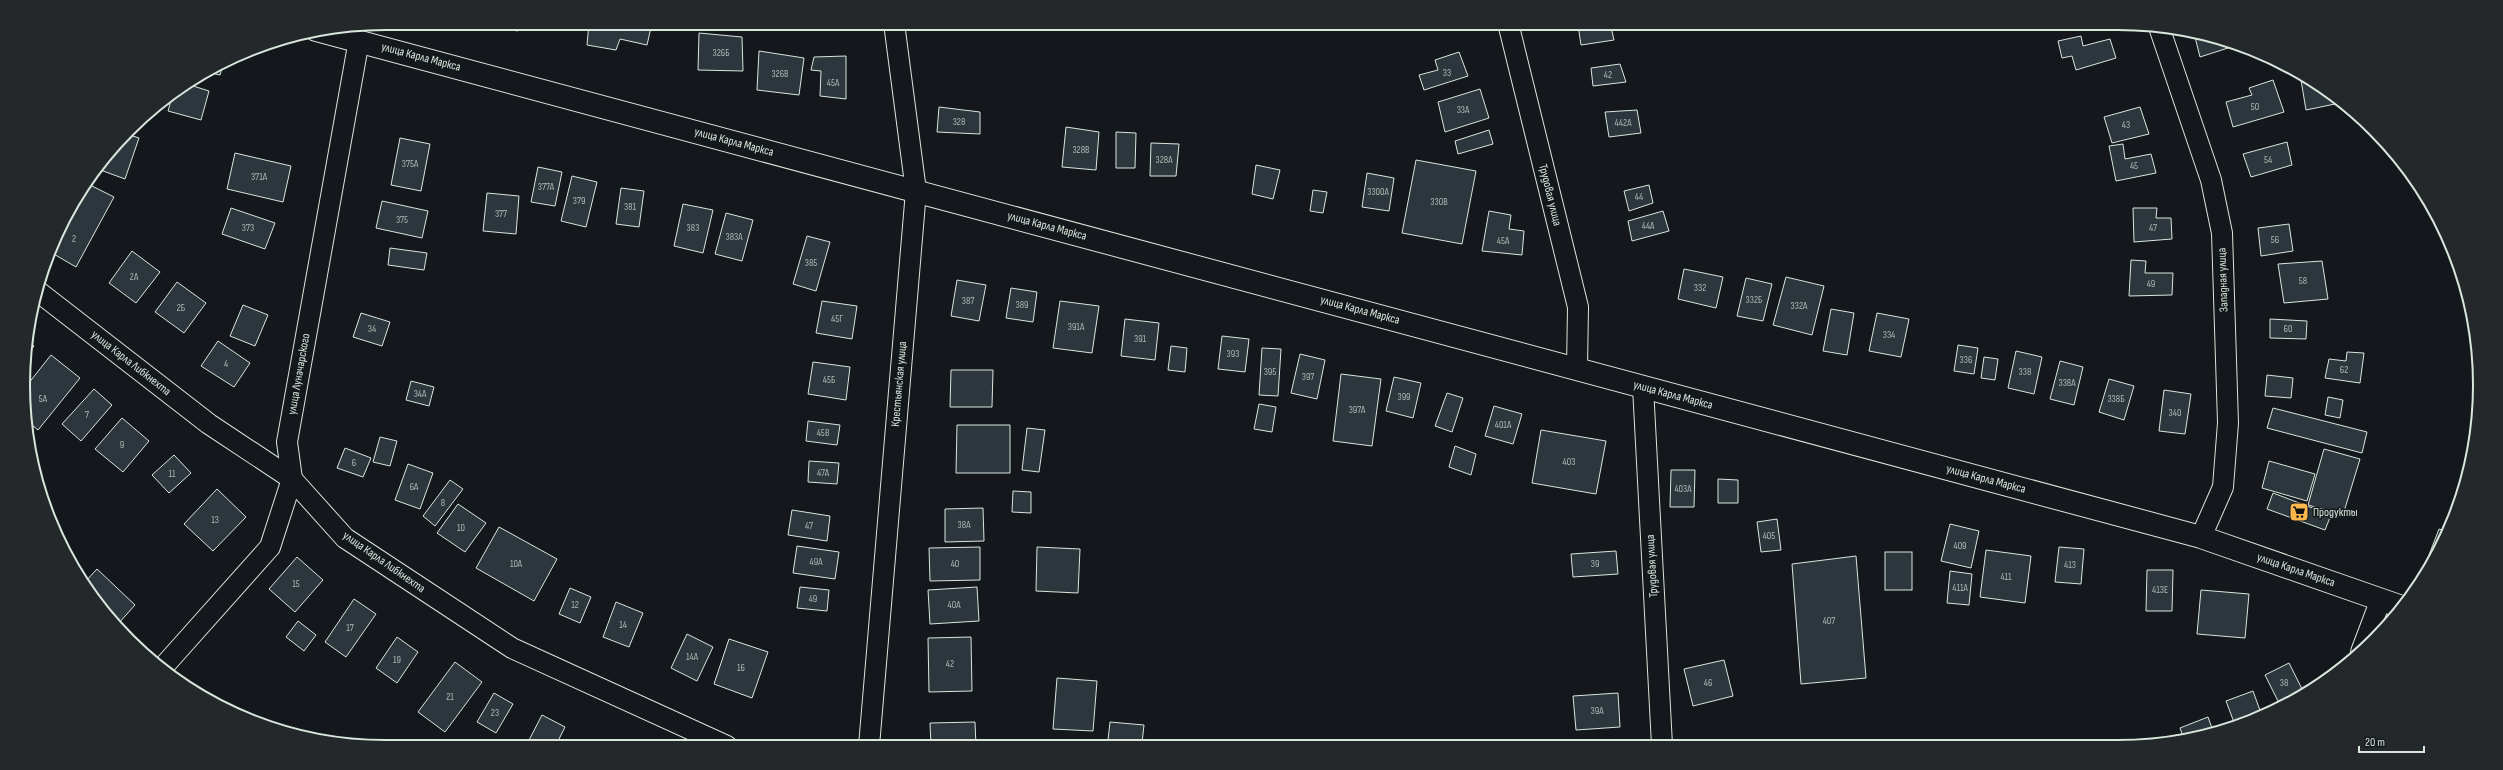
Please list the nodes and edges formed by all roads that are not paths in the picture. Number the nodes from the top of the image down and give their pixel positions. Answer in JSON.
{"nodes":[{"id":1,"x":895,"y":30,"type":"edge"},
{"id":2,"x":1510,"y":30,"type":"edge"},
{"id":3,"x":2161,"y":33,"type":"edge"},
{"id":4,"x":333,"y":34,"type":"edge"},
{"id":5,"x":359,"y":40,"type":"junction"},
{"id":6,"x":916,"y":191,"type":"junction"},
{"id":7,"x":42,"y":294,"type":"edge"},
{"id":8,"x":1577,"y":368,"type":"junction"},
{"id":9,"x":1643,"y":387,"type":"junction"},
{"id":10,"x":292,"y":479,"type":"junction"},
{"id":11,"x":2201,"y":536,"type":"junction"},
{"id":12,"x":2390,"y":602,"type":"edge"},
{"id":13,"x":2372,"y":632,"type":"edge"},
{"id":14,"x":166,"y":664,"type":"edge"},
{"id":15,"x":714,"y":740,"type":"edge"},
{"id":16,"x":869,"y":740,"type":"edge"},
{"id":17,"x":1662,"y":740,"type":"edge"}],
"edges":[{"from":1,"to":6,"type":"street","name":"Крестьянская улица"},
{"from":2,"to":8,"type":"street","name":"Трудовая улица"},
{"from":3,"to":11,"type":"street","name":"Западная улица"},
{"from":4,"to":5,"type":"main road","name":"улица Карла Маркса"},
{"from":5,"to":6,"type":"main road","name":"улица Карла Маркса"},
{"from":5,"to":10,"type":"street","name":"улица Луначарского"},
{"from":6,"to":8,"type":"main road","name":"улица Карла Маркса"},
{"from":6,"to":16,"type":"street","name":"Крестьянская улица"},
{"from":7,"to":10,"type":"street","name":"улица Карла Либкнехта"},
{"from":8,"to":9,"type":"main road","name":"улица Карла Маркса"},
{"from":9,"to":11,"type":"main road","name":"улица Карла Маркса"},
{"from":9,"to":17,"type":"street","name":"Трудовая улица"},
{"from":10,"to":14,"type":"street","name":"улица Луначарского"},
{"from":10,"to":15,"type":"street","name":"улица Карла Либкнехта"},
{"from":11,"to":12,"type":"main road","name":"улица Карла Маркса"},
{"from":12,"to":13,"type":"street"}]}
